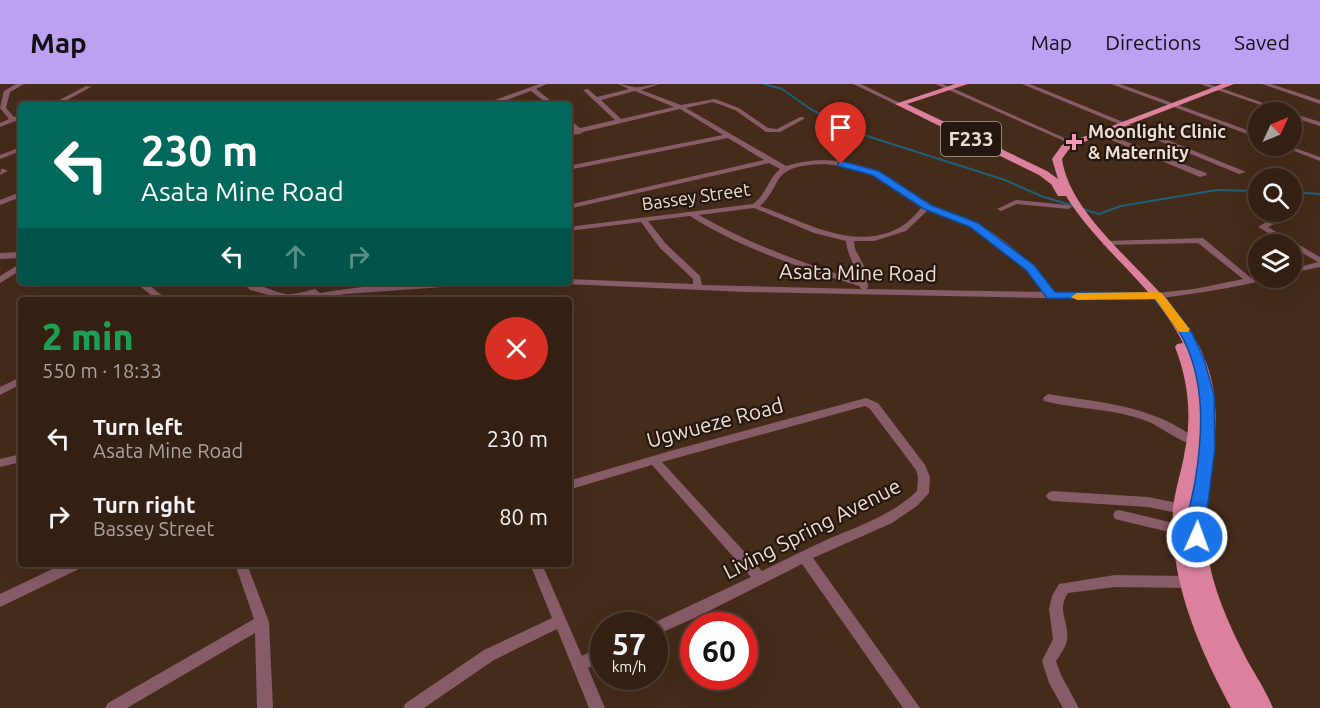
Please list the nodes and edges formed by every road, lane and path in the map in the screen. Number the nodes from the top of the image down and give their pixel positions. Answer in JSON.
{"nodes":[{"id":1,"x":21,"y":84,"type":"edge"},
{"id":2,"x":544,"y":84,"type":"edge"},
{"id":3,"x":621,"y":84,"type":"edge"},
{"id":4,"x":657,"y":84,"type":"edge"},
{"id":5,"x":856,"y":84,"type":"edge"},
{"id":6,"x":938,"y":84,"type":"edge"},
{"id":7,"x":964,"y":84,"type":"edge"},
{"id":8,"x":1025,"y":84,"type":"edge"},
{"id":9,"x":1114,"y":84,"type":"edge"},
{"id":10,"x":1203,"y":84,"type":"edge"},
{"id":11,"x":1230,"y":84,"type":"edge"},
{"id":12,"x":1265,"y":84,"type":"edge"},
{"id":13,"x":88,"y":87,"type":"dead end"},
{"id":14,"x":532,"y":89,"type":"junction"},
{"id":15,"x":949,"y":89,"type":"junction"},
{"id":16,"x":1217,"y":89,"type":"junction"},
{"id":17,"x":586,"y":90,"type":"dead end"},
{"id":18,"x":635,"y":90,"type":"junction"},
{"id":19,"x":597,"y":99,"type":"junction"},
{"id":20,"x":59,"y":102,"type":"edge"},
{"id":21,"x":503,"y":102,"type":"edge"},
{"id":22,"x":549,"y":102,"type":"edge"},
{"id":23,"x":1256,"y":102,"type":"edge"},
{"id":24,"x":1320,"y":102,"type":"edge"},
{"id":25,"x":899,"y":104,"type":"junction"},
{"id":26,"x":1172,"y":105,"type":"junction"},
{"id":27,"x":682,"y":108,"type":"junction"},
{"id":28,"x":18,"y":118,"type":"edge"},
{"id":29,"x":802,"y":118,"type":"dead end"},
{"id":30,"x":1302,"y":118,"type":"edge"},
{"id":31,"x":13,"y":120,"type":"junction"},
{"id":32,"x":620,"y":121,"type":"junction"},
{"id":33,"x":1123,"y":123,"type":"junction"},
{"id":34,"x":572,"y":124,"type":"edge"},
{"id":35,"x":1320,"y":124,"type":"edge"},
{"id":36,"x":0,"y":125,"type":"edge"},
{"id":37,"x":580,"y":132,"type":"junction"},
{"id":38,"x":1248,"y":132,"type":"edge"},
{"id":39,"x":572,"y":133,"type":"edge"},
{"id":40,"x":1099,"y":133,"type":"junction"},
{"id":41,"x":728,"y":136,"type":"junction"},
{"id":42,"x":1073,"y":142,"type":"junction"},
{"id":43,"x":18,"y":150,"type":"edge"},
{"id":44,"x":1302,"y":152,"type":"edge"},
{"id":45,"x":0,"y":157,"type":"edge"},
{"id":46,"x":1320,"y":159,"type":"edge"},
{"id":47,"x":768,"y":161,"type":"junction"},
{"id":48,"x":572,"y":167,"type":"edge"},
{"id":49,"x":785,"y":169,"type":"junction"},
{"id":50,"x":1242,"y":172,"type":"dead end"},
{"id":51,"x":1043,"y":173,"type":"junction"},
{"id":52,"x":1060,"y":174,"type":"junction"},
{"id":53,"x":1203,"y":176,"type":"dead end"},
{"id":54,"x":18,"y":195,"type":"edge"},
{"id":55,"x":0,"y":203,"type":"edge"},
{"id":56,"x":1071,"y":205,"type":"junction"},
{"id":57,"x":572,"y":206,"type":"edge"},
{"id":58,"x":755,"y":206,"type":"junction"},
{"id":59,"x":927,"y":207,"type":"junction"},
{"id":60,"x":1001,"y":209,"type":"dead end"},
{"id":61,"x":693,"y":215,"type":"junction"},
{"id":62,"x":643,"y":220,"type":"junction"},
{"id":63,"x":1272,"y":222,"type":"edge"},
{"id":64,"x":572,"y":229,"type":"edge"},
{"id":65,"x":850,"y":240,"type":"junction"},
{"id":66,"x":1106,"y":243,"type":"junction"},
{"id":67,"x":18,"y":255,"type":"edge"},
{"id":68,"x":0,"y":256,"type":"edge"},
{"id":69,"x":1320,"y":262,"type":"edge"},
{"id":70,"x":18,"y":268,"type":"edge"},
{"id":71,"x":1302,"y":268,"type":"edge"},
{"id":72,"x":1248,"y":278,"type":"edge"},
{"id":73,"x":0,"y":280,"type":"edge"},
{"id":74,"x":1248,"y":280,"type":"edge"},
{"id":75,"x":572,"y":282,"type":"edge"},
{"id":76,"x":143,"y":285,"type":"edge"},
{"id":77,"x":248,"y":285,"type":"edge"},
{"id":78,"x":429,"y":285,"type":"edge"},
{"id":79,"x":698,"y":287,"type":"junction"},
{"id":80,"x":864,"y":287,"type":"junction"},
{"id":81,"x":1052,"y":296,"type":"junction"},
{"id":82,"x":1152,"y":296,"type":"junction"},
{"id":83,"x":159,"y":297,"type":"edge"},
{"id":84,"x":285,"y":297,"type":"joint"},
{"id":85,"x":317,"y":297,"type":"edge"},
{"id":86,"x":321,"y":297,"type":"edge"},
{"id":87,"x":18,"y":382,"type":"edge"},
{"id":88,"x":0,"y":391,"type":"edge"},
{"id":89,"x":1048,"y":398,"type":"dead end"},
{"id":90,"x":872,"y":404,"type":"joint"},
{"id":91,"x":1194,"y":442,"type":"junction"},
{"id":92,"x":18,"y":459,"type":"edge"},
{"id":93,"x":654,"y":460,"type":"junction"},
{"id":94,"x":0,"y":463,"type":"edge"},
{"id":95,"x":572,"y":485,"type":"edge"},
{"id":96,"x":1052,"y":496,"type":"dead end"},
{"id":97,"x":1182,"y":509,"type":"junction"},
{"id":98,"x":1119,"y":515,"type":"dead end"},
{"id":99,"x":1182,"y":530,"type":"junction"},
{"id":100,"x":805,"y":557,"type":"junction"},
{"id":101,"x":70,"y":567,"type":"edge"},
{"id":102,"x":242,"y":567,"type":"edge"},
{"id":103,"x":537,"y":567,"type":"edge"},
{"id":104,"x":760,"y":578,"type":"junction"},
{"id":105,"x":1188,"y":582,"type":"junction"},
{"id":106,"x":0,"y":601,"type":"edge"},
{"id":107,"x":561,"y":620,"type":"junction"},
{"id":108,"x":262,"y":622,"type":"junction"},
{"id":109,"x":668,"y":624,"type":"edge"},
{"id":110,"x":590,"y":659,"type":"edge"},
{"id":111,"x":578,"y":666,"type":"junction"},
{"id":112,"x":113,"y":708,"type":"edge"},
{"id":113,"x":265,"y":708,"type":"edge"},
{"id":114,"x":411,"y":708,"type":"edge"},
{"id":115,"x":597,"y":708,"type":"edge"},
{"id":116,"x":912,"y":708,"type":"edge"},
{"id":117,"x":1071,"y":708,"type":"edge"},
{"id":118,"x":1243,"y":708,"type":"edge"},
{"id":119,"x":1262,"y":708,"type":"edge"}],
"edges":[{"from":1,"to":31,"type":"street"},
{"from":2,"to":14,"type":"street"},
{"from":3,"to":18,"type":"street"},
{"from":4,"to":18,"type":"street"},
{"from":5,"to":25,"type":"street"},
{"from":6,"to":15,"type":"street"},
{"from":7,"to":15,"type":"main road","number":"F233"},
{"from":8,"to":33,"type":"street"},
{"from":9,"to":26,"type":"street"},
{"from":10,"to":16,"type":"street"},
{"from":11,"to":16,"type":"main road"},
{"from":12,"to":24,"type":"street"},
{"from":13,"to":20,"type":"street"},
{"from":14,"to":21,"type":"street"},
{"from":14,"to":22,"type":"street"},
{"from":15,"to":25,"type":"main road","number":"F233"},
{"from":15,"to":42,"type":"street"},
{"from":16,"to":23,"type":"street"},
{"from":16,"to":26,"type":"main road"},
{"from":17,"to":19,"type":"street"},
{"from":18,"to":19,"type":"street"},
{"from":18,"to":27,"type":"street"},
{"from":19,"to":32,"type":"street"},
{"from":25,"to":51,"type":"main road","number":"F233"},
{"from":26,"to":33,"type":"main road"},
{"from":26,"to":38,"type":"street"},
{"from":27,"to":29,"type":"street"},
{"from":27,"to":32,"type":"street"},
{"from":27,"to":41,"type":"street"},
{"from":28,"to":31,"type":"street"},
{"from":30,"to":35,"type":"street"},
{"from":31,"to":36,"type":"street"},
{"from":32,"to":37,"type":"street"},
{"from":33,"to":40,"type":"main road"},
{"from":33,"to":50,"type":"street"},
{"from":34,"to":37,"type":"street"},
{"from":37,"to":39,"type":"street"},
{"from":40,"to":42,"type":"main road"},
{"from":40,"to":53,"type":"street"},
{"from":41,"to":47,"type":"street"},
{"from":41,"to":48,"type":"street"},
{"from":42,"to":52,"type":"main road"},
{"from":43,"to":45,"type":"street"},
{"from":44,"to":46,"type":"street"},
{"from":47,"to":49,"type":"street"},
{"from":47,"to":57,"type":"street"},
{"from":49,"to":58,"type":"street","name":"Bassey Street"},
{"from":49,"to":59,"type":"street"},
{"from":51,"to":52,"type":"main road"},
{"from":51,"to":56,"type":"main road","number":"F233"},
{"from":52,"to":56,"type":"main road","number":"F233"},
{"from":54,"to":55,"type":"street"},
{"from":56,"to":60,"type":"street"},
{"from":56,"to":66,"type":"main road","number":"F233"},
{"from":56,"to":82,"type":"main road","number":"F233"},
{"from":58,"to":61,"type":"street","name":"Bassey Street"},
{"from":58,"to":65,"type":"street"},
{"from":59,"to":65,"type":"street"},
{"from":59,"to":81,"type":"street"},
{"from":61,"to":62,"type":"street","name":"Bassey Street"},
{"from":61,"to":80,"type":"street"},
{"from":62,"to":64,"type":"street","name":"Bassey Street"},
{"from":62,"to":79,"type":"street"},
{"from":63,"to":69,"type":"street"},
{"from":65,"to":80,"type":"street"},
{"from":66,"to":72,"type":"street"},
{"from":66,"to":82,"type":"main road","number":"F233"},
{"from":67,"to":68,"type":"street"},
{"from":69,"to":71,"type":"street"},
{"from":70,"to":73,"type":"street"},
{"from":74,"to":82,"type":"street","name":"Asata Mine Road"},
{"from":75,"to":79,"type":"street","name":"Asata Mine Road"},
{"from":76,"to":83,"type":"street"},
{"from":77,"to":84,"type":"street"},
{"from":78,"to":86,"type":"street"},
{"from":79,"to":80,"type":"street","name":"Asata Mine Road"},
{"from":80,"to":81,"type":"street","name":"Asata Mine Road"},
{"from":81,"to":82,"type":"street","name":"Asata Mine Road"},
{"from":82,"to":91,"type":"main road","number":"F233"},
{"from":82,"to":119,"type":"main road","number":"F233"},
{"from":84,"to":85,"type":"street"},
{"from":87,"to":88,"type":"street"},
{"from":89,"to":91,"type":"street"},
{"from":90,"to":93,"type":"street","name":"Ugwueze Road"},
{"from":90,"to":100,"type":"street","name":"Living Spring Avenue"},
{"from":91,"to":97,"type":"main road","number":"F233"},
{"from":92,"to":94,"type":"street"},
{"from":93,"to":95,"type":"street","name":"Ugwueze Road"},
{"from":93,"to":104,"type":"street"},
{"from":96,"to":97,"type":"street"},
{"from":97,"to":99,"type":"main road","number":"F233"},
{"from":98,"to":99,"type":"street"},
{"from":99,"to":105,"type":"main road","number":"F233"},
{"from":100,"to":104,"type":"street","name":"Living Spring Avenue"},
{"from":100,"to":116,"type":"street"},
{"from":101,"to":106,"type":"street"},
{"from":102,"to":108,"type":"street"},
{"from":103,"to":107,"type":"street"},
{"from":104,"to":109,"type":"street","name":"Living Spring Avenue"},
{"from":105,"to":117,"type":"street"},
{"from":105,"to":118,"type":"main road","number":"F233"},
{"from":107,"to":111,"type":"street"},
{"from":107,"to":114,"type":"street"},
{"from":108,"to":112,"type":"street"},
{"from":108,"to":113,"type":"street"},
{"from":110,"to":111,"type":"street"},
{"from":111,"to":115,"type":"street"}]}
